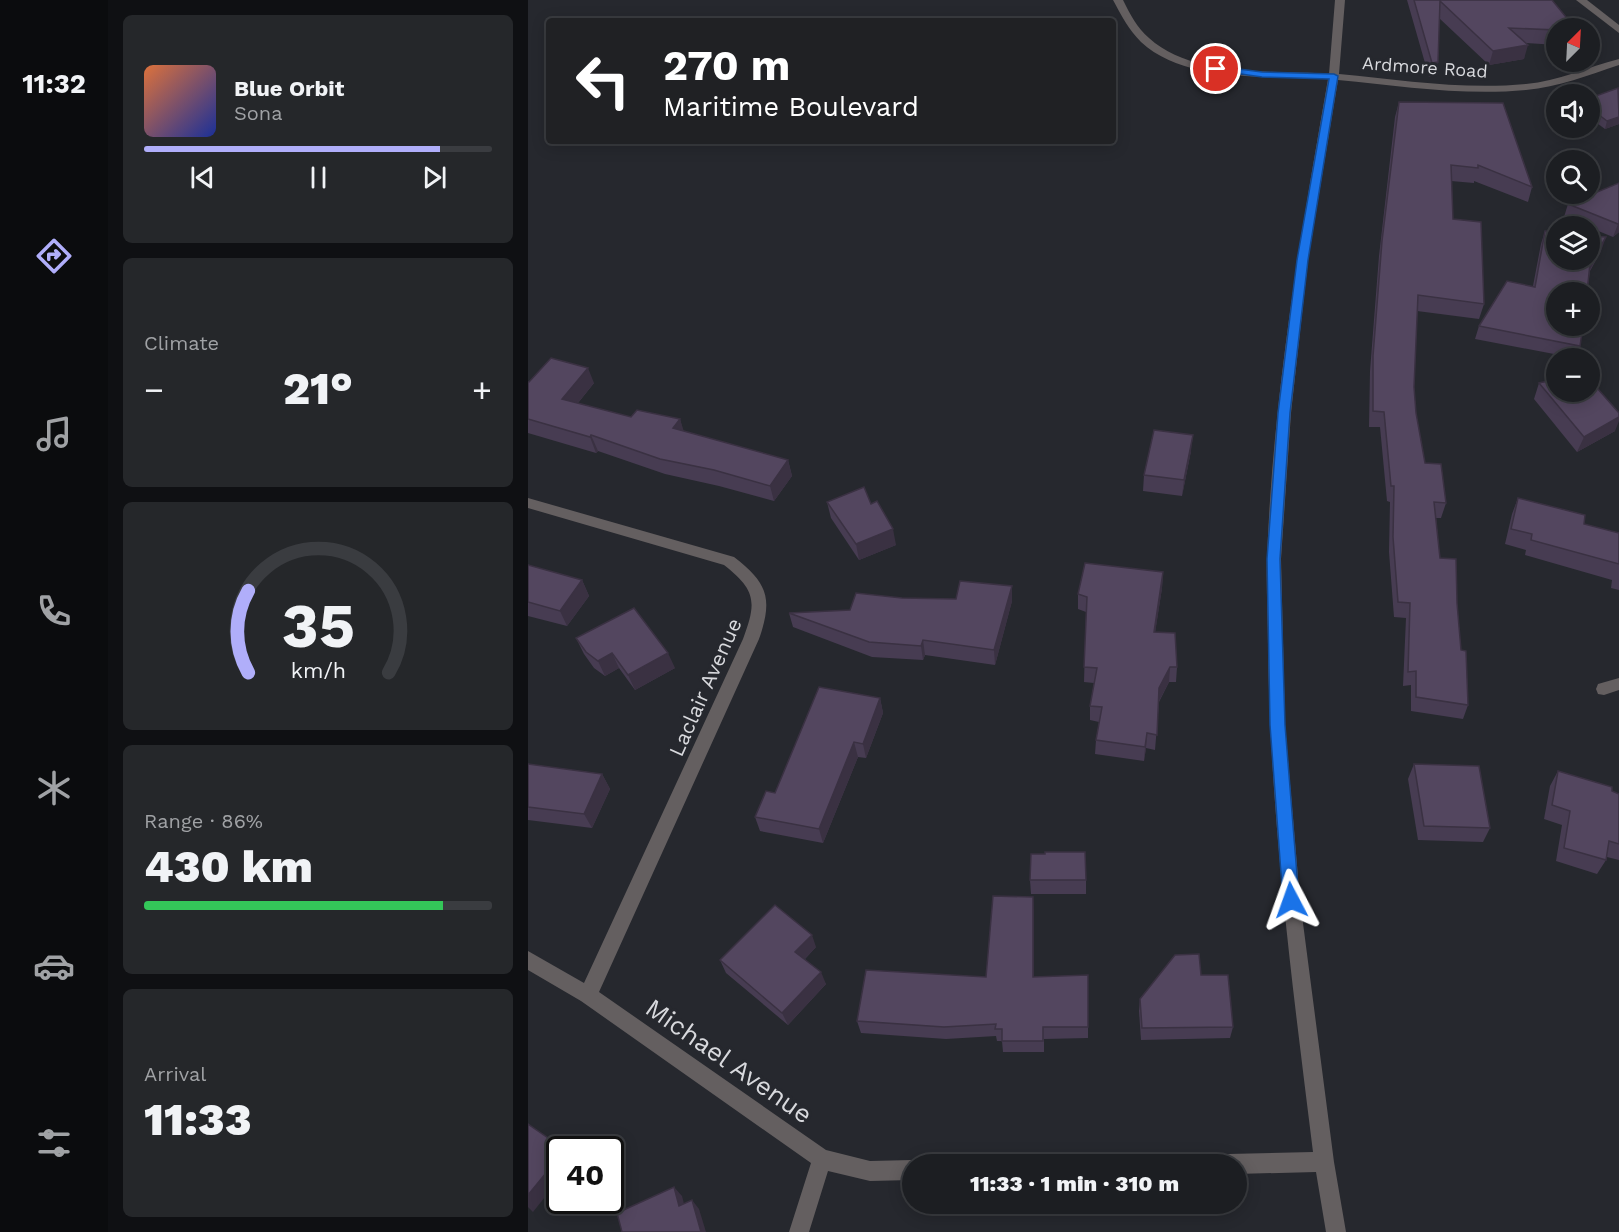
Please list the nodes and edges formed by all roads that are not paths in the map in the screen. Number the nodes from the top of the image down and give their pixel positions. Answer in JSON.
{"nodes":[{"id":1,"x":1118,"y":0,"type":"edge"},
{"id":2,"x":1340,"y":0,"type":"edge"},
{"id":3,"x":1581,"y":0,"type":"edge"},
{"id":4,"x":1619,"y":30,"type":"edge"},
{"id":5,"x":1619,"y":62,"type":"edge"},
{"id":6,"x":1334,"y":76,"type":"junction"},
{"id":7,"x":528,"y":503,"type":"edge"},
{"id":8,"x":528,"y":960,"type":"edge"},
{"id":9,"x":588,"y":995,"type":"junction"},
{"id":10,"x":822,"y":1159,"type":"junction"},
{"id":11,"x":1324,"y":1162,"type":"junction"},
{"id":12,"x":1247,"y":1164,"type":"edge"},
{"id":13,"x":902,"y":1170,"type":"edge"},
{"id":14,"x":799,"y":1232,"type":"edge"},
{"id":15,"x":1336,"y":1232,"type":"edge"}],
"edges":[{"from":1,"to":6,"type":"street","name":"Ardmore Road"},
{"from":2,"to":6,"type":"street"},
{"from":3,"to":4,"type":"street"},
{"from":5,"to":6,"type":"street","name":"Ardmore Road"},
{"from":6,"to":11,"type":"street"},
{"from":7,"to":9,"type":"street","name":"Laclair Avenue"},
{"from":8,"to":9,"type":"street","name":"Michael Avenue"},
{"from":9,"to":10,"type":"street","name":"Michael Avenue"},
{"from":10,"to":13,"type":"street","name":"Michael Avenue"},
{"from":10,"to":14,"type":"street"},
{"from":11,"to":12,"type":"street"},
{"from":11,"to":15,"type":"street"}]}
